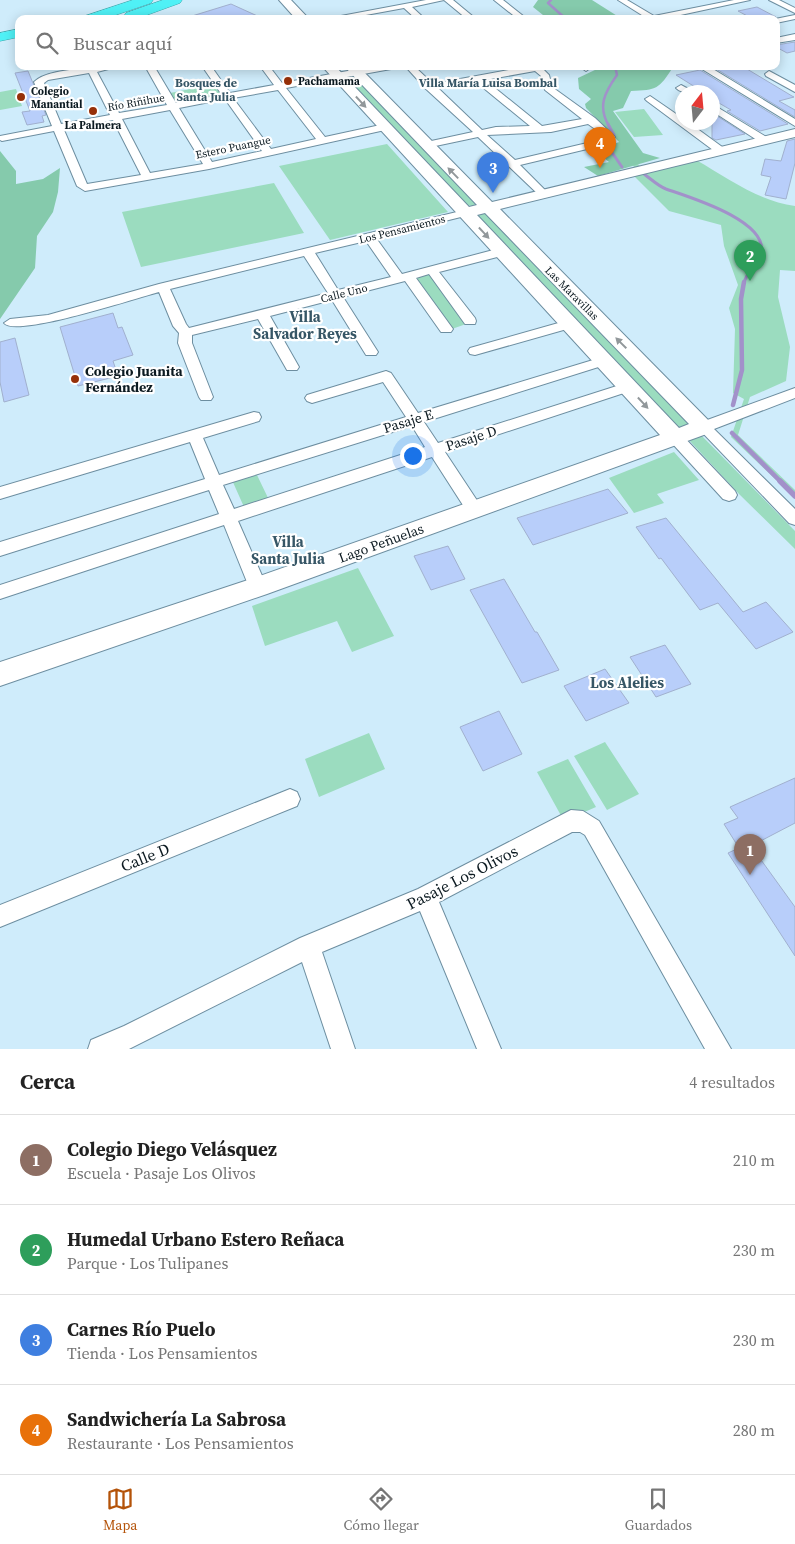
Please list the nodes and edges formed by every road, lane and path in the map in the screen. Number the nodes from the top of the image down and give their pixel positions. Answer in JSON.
{"nodes":[{"id":1,"x":146,"y":0,"type":"edge"},
{"id":2,"x":162,"y":0,"type":"edge"},
{"id":3,"x":285,"y":0,"type":"edge"},
{"id":4,"x":440,"y":0,"type":"edge"},
{"id":5,"x":448,"y":0,"type":"edge"},
{"id":6,"x":498,"y":0,"type":"edge"},
{"id":7,"x":622,"y":0,"type":"edge"},
{"id":8,"x":746,"y":0,"type":"edge"},
{"id":9,"x":772,"y":0,"type":"edge"},
{"id":10,"x":181,"y":2,"type":"edge"},
{"id":11,"x":406,"y":6,"type":"junction"},
{"id":12,"x":795,"y":11,"type":"edge"},
{"id":13,"x":681,"y":13,"type":"junction"},
{"id":14,"x":102,"y":15,"type":"edge"},
{"id":15,"x":118,"y":15,"type":"edge"},
{"id":16,"x":136,"y":15,"type":"edge"},
{"id":17,"x":157,"y":15,"type":"edge"},
{"id":18,"x":299,"y":15,"type":"edge"},
{"id":19,"x":365,"y":15,"type":"edge"},
{"id":20,"x":416,"y":15,"type":"edge"},
{"id":21,"x":467,"y":15,"type":"edge"},
{"id":22,"x":518,"y":15,"type":"edge"},
{"id":23,"x":647,"y":15,"type":"edge"},
{"id":24,"x":669,"y":15,"type":"edge"},
{"id":25,"x":684,"y":15,"type":"edge"},
{"id":26,"x":795,"y":17,"type":"edge"},
{"id":27,"x":780,"y":19,"type":"edge"},
{"id":28,"x":15,"y":36,"type":"edge"},
{"id":29,"x":795,"y":37,"type":"edge"},
{"id":30,"x":0,"y":38,"type":"edge"},
{"id":31,"x":780,"y":40,"type":"edge"},
{"id":32,"x":15,"y":42,"type":"edge"},
{"id":33,"x":0,"y":43,"type":"edge"},
{"id":34,"x":97,"y":70,"type":"edge"},
{"id":35,"x":152,"y":70,"type":"edge"},
{"id":36,"x":209,"y":70,"type":"edge"},
{"id":37,"x":267,"y":70,"type":"edge"},
{"id":38,"x":342,"y":70,"type":"edge"},
{"id":39,"x":413,"y":70,"type":"edge"},
{"id":40,"x":519,"y":70,"type":"edge"},
{"id":41,"x":539,"y":70,"type":"edge"},
{"id":42,"x":708,"y":70,"type":"edge"},
{"id":43,"x":92,"y":71,"type":"junction"},
{"id":44,"x":769,"y":74,"type":"dead end"},
{"id":45,"x":478,"y":78,"type":"junction"},
{"id":46,"x":281,"y":87,"type":"junction"},
{"id":47,"x":429,"y":87,"type":"junction"},
{"id":48,"x":795,"y":89,"type":"edge"},
{"id":49,"x":228,"y":97,"type":"junction"},
{"id":50,"x":650,"y":99,"type":"dead end"},
{"id":51,"x":175,"y":107,"type":"junction"},
{"id":52,"x":720,"y":113,"type":"edge"},
{"id":53,"x":117,"y":118,"type":"junction"},
{"id":54,"x":592,"y":120,"type":"junction"},
{"id":55,"x":795,"y":123,"type":"edge"},
{"id":56,"x":384,"y":127,"type":"junction"},
{"id":57,"x":60,"y":128,"type":"junction"},
{"id":58,"x":539,"y":129,"type":"junction"},
{"id":59,"x":480,"y":133,"type":"junction"},
{"id":60,"x":795,"y":133,"type":"edge"},
{"id":61,"x":2,"y":138,"type":"dead end"},
{"id":62,"x":608,"y":140,"type":"joint"},
{"id":63,"x":764,"y":140,"type":"junction"},
{"id":64,"x":323,"y":141,"type":"junction"},
{"id":65,"x":426,"y":144,"type":"junction"},
{"id":66,"x":721,"y":151,"type":"junction"},
{"id":67,"x":268,"y":152,"type":"junction"},
{"id":68,"x":513,"y":164,"type":"junction"},
{"id":69,"x":208,"y":166,"type":"junction"},
{"id":70,"x":147,"y":177,"type":"junction"},
{"id":71,"x":544,"y":194,"type":"junction"},
{"id":72,"x":487,"y":208,"type":"junction"},
{"id":73,"x":465,"y":213,"type":"junction"},
{"id":74,"x":369,"y":237,"type":"junction"},
{"id":75,"x":308,"y":252,"type":"junction"},
{"id":76,"x":501,"y":252,"type":"junction"},
{"id":77,"x":432,"y":270,"type":"junction"},
{"id":78,"x":403,"y":278,"type":"junction"},
{"id":79,"x":163,"y":287,"type":"junction"},
{"id":80,"x":335,"y":295,"type":"junction"},
{"id":81,"x":262,"y":314,"type":"junction"},
{"id":82,"x":470,"y":321,"type":"dead end"},
{"id":83,"x":10,"y":323,"type":"dead end"},
{"id":84,"x":569,"y":324,"type":"junction"},
{"id":85,"x":446,"y":329,"type":"dead end"},
{"id":86,"x":186,"y":332,"type":"junction"},
{"id":87,"x":475,"y":351,"type":"dead end"},
{"id":88,"x":371,"y":352,"type":"dead end"},
{"id":89,"x":603,"y":361,"type":"junction"},
{"id":90,"x":292,"y":367,"type":"dead end"},
{"id":91,"x":628,"y":387,"type":"junction"},
{"id":92,"x":795,"y":393,"type":"edge"},
{"id":93,"x":206,"y":397,"type":"dead end"},
{"id":94,"x":312,"y":398,"type":"dead end"},
{"id":95,"x":254,"y":417,"type":"dead end"},
{"id":96,"x":415,"y":419,"type":"junction"},
{"id":97,"x":704,"y":427,"type":"junction"},
{"id":98,"x":194,"y":434,"type":"junction"},
{"id":99,"x":675,"y":437,"type":"junction"},
{"id":100,"x":435,"y":450,"type":"junction"},
{"id":101,"x":213,"y":482,"type":"junction"},
{"id":102,"x":0,"y":492,"type":"edge"},
{"id":103,"x":729,"y":495,"type":"dead end"},
{"id":104,"x":474,"y":509,"type":"junction"},
{"id":105,"x":229,"y":517,"type":"junction"},
{"id":106,"x":795,"y":519,"type":"edge"},
{"id":107,"x":0,"y":549,"type":"edge"},
{"id":108,"x":258,"y":587,"type":"junction"},
{"id":109,"x":0,"y":592,"type":"edge"},
{"id":110,"x":0,"y":674,"type":"edge"},
{"id":111,"x":290,"y":799,"type":"dead end"},
{"id":112,"x":426,"y":898,"type":"junction"},
{"id":113,"x":0,"y":916,"type":"edge"},
{"id":114,"x":308,"y":946,"type":"junction"},
{"id":115,"x":100,"y":1049,"type":"edge"},
{"id":116,"x":343,"y":1049,"type":"edge"},
{"id":117,"x":489,"y":1049,"type":"edge"},
{"id":118,"x":719,"y":1049,"type":"edge"}],
"edges":[{"from":1,"to":14,"type":"highway"},
{"from":2,"to":15,"type":"highway"},
{"from":3,"to":18,"type":"street"},
{"from":4,"to":11,"type":"street"},
{"from":5,"to":21,"type":"street"},
{"from":6,"to":22,"type":"street"},
{"from":7,"to":23,"type":"street"},
{"from":8,"to":13,"type":"street"},
{"from":9,"to":12,"type":"street"},
{"from":10,"to":16,"type":"highway"},
{"from":10,"to":17,"type":"highway"},
{"from":11,"to":19,"type":"street"},
{"from":11,"to":20,"type":"street"},
{"from":13,"to":24,"type":"street"},
{"from":13,"to":25,"type":"street"},
{"from":26,"to":27,"type":"street"},
{"from":28,"to":30,"type":"highway"},
{"from":29,"to":31,"type":"street"},
{"from":32,"to":33,"type":"highway"},
{"from":34,"to":43,"type":"street"},
{"from":35,"to":51,"type":"street"},
{"from":36,"to":49,"type":"street"},
{"from":37,"to":46,"type":"street"},
{"from":38,"to":46,"type":"street","name":"Río Riñihue"},
{"from":38,"to":56,"type":"street","name":"Las Maravillas","one_way":true},
{"from":38,"to":65,"type":"street","name":"Las Maravillas"},
{"from":39,"to":47,"type":"street"},
{"from":40,"to":45,"type":"street"},
{"from":41,"to":54,"type":"street"},
{"from":42,"to":55,"type":"street"},
{"from":43,"to":53,"type":"street"},
{"from":43,"to":57,"type":"street"},
{"from":44,"to":48,"type":"street"},
{"from":45,"to":47,"type":"street"},
{"from":45,"to":58,"type":"street"},
{"from":46,"to":49,"type":"street","name":"Río Riñihue"},
{"from":46,"to":64,"type":"street"},
{"from":47,"to":59,"type":"street"},
{"from":49,"to":51,"type":"street","name":"Río Riñihue"},
{"from":49,"to":67,"type":"street"},
{"from":50,"to":66,"type":"street"},
{"from":51,"to":53,"type":"street","name":"Río Riñihue"},
{"from":51,"to":69,"type":"street"},
{"from":52,"to":63,"type":"street"},
{"from":53,"to":57,"type":"street","name":"Río Riñihue"},
{"from":53,"to":70,"type":"street"},
{"from":54,"to":58,"type":"street"},
{"from":54,"to":62,"type":"street"},
{"from":56,"to":64,"type":"street","name":"Estero Puangue"},
{"from":56,"to":73,"type":"street","name":"Las Maravillas"},
{"from":57,"to":61,"type":"street","name":"Río Riñihue"},
{"from":57,"to":70,"type":"street","name":"Estero Puangue"},
{"from":58,"to":59,"type":"street"},
{"from":59,"to":65,"type":"street"},
{"from":59,"to":68,"type":"street"},
{"from":60,"to":63,"type":"street","name":"Los Pensamientos"},
{"from":62,"to":68,"type":"street"},
{"from":63,"to":66,"type":"street","name":"Los Pensamientos"},
{"from":64,"to":67,"type":"street","name":"Estero Puangue"},
{"from":72,"to":65,"type":"street","name":"Las Maravillas","one_way":true},
{"from":66,"to":71,"type":"street","name":"Los Pensamientos"},
{"from":67,"to":69,"type":"street","name":"Estero Puangue"},
{"from":68,"to":71,"type":"street"},
{"from":69,"to":70,"type":"street","name":"Estero Puangue"},
{"from":71,"to":72,"type":"street","name":"Los Pensamientos"},
{"from":72,"to":73,"type":"street","name":"Los Pensamientos"},
{"from":97,"to":72,"type":"street","name":"Las Maravillas","one_way":true},
{"from":73,"to":74,"type":"street","name":"Los Pensamientos"},
{"from":73,"to":76,"type":"street","name":"Las Maravillas","one_way":true},
{"from":74,"to":75,"type":"street","name":"Los Pensamientos"},
{"from":74,"to":78,"type":"street"},
{"from":75,"to":79,"type":"street","name":"Los Pensamientos"},
{"from":75,"to":80,"type":"street"},
{"from":76,"to":77,"type":"street","name":"Calle Uno"},
{"from":76,"to":84,"type":"street","name":"Las Maravillas"},
{"from":77,"to":78,"type":"street","name":"Calle Uno"},
{"from":77,"to":82,"type":"street"},
{"from":78,"to":80,"type":"street","name":"Calle Uno"},
{"from":78,"to":85,"type":"street"},
{"from":79,"to":83,"type":"street","name":"Los Pensamientos"},
{"from":79,"to":86,"type":"street"},
{"from":80,"to":81,"type":"street","name":"Calle Uno"},
{"from":80,"to":88,"type":"street"},
{"from":81,"to":86,"type":"street","name":"Calle Uno"},
{"from":81,"to":90,"type":"street"},
{"from":84,"to":87,"type":"street"},
{"from":84,"to":89,"type":"street","name":"Las Maravillas"},
{"from":86,"to":93,"type":"street"},
{"from":89,"to":91,"type":"street","name":"Las Maravillas"},
{"from":89,"to":96,"type":"street","name":"Pasaje E"},
{"from":91,"to":99,"type":"street","name":"Las Maravillas","one_way":true},
{"from":91,"to":100,"type":"street","name":"Pasaje D"},
{"from":92,"to":97,"type":"street"},
{"from":94,"to":96,"type":"street"},
{"from":95,"to":98,"type":"street"},
{"from":96,"to":100,"type":"street"},
{"from":96,"to":101,"type":"street","name":"Pasaje E"},
{"from":97,"to":99,"type":"street","name":"Lago Peñuelas"},
{"from":97,"to":106,"type":"street","name":"Las Maravillas"},
{"from":98,"to":101,"type":"street"},
{"from":98,"to":102,"type":"street"},
{"from":99,"to":103,"type":"street","name":"Las Maravillas"},
{"from":99,"to":104,"type":"street","name":"Lago Peñuelas"},
{"from":100,"to":104,"type":"street"},
{"from":100,"to":105,"type":"street","name":"Pasaje D"},
{"from":101,"to":105,"type":"street"},
{"from":101,"to":107,"type":"street","name":"Pasaje E"},
{"from":104,"to":108,"type":"street","name":"Lago Peñuelas"},
{"from":105,"to":108,"type":"street"},
{"from":105,"to":109,"type":"street","name":"Pasaje D"},
{"from":108,"to":110,"type":"street","name":"Lago Peñuelas"},
{"from":111,"to":113,"type":"street","name":"Calle D"},
{"from":112,"to":114,"type":"street","name":"Pasaje Los Olivos"},
{"from":112,"to":117,"type":"street"},
{"from":112,"to":118,"type":"street","name":"Pasaje Los Olivos"},
{"from":114,"to":115,"type":"street","name":"Pasaje Los Olivos"},
{"from":114,"to":116,"type":"street"}]}
